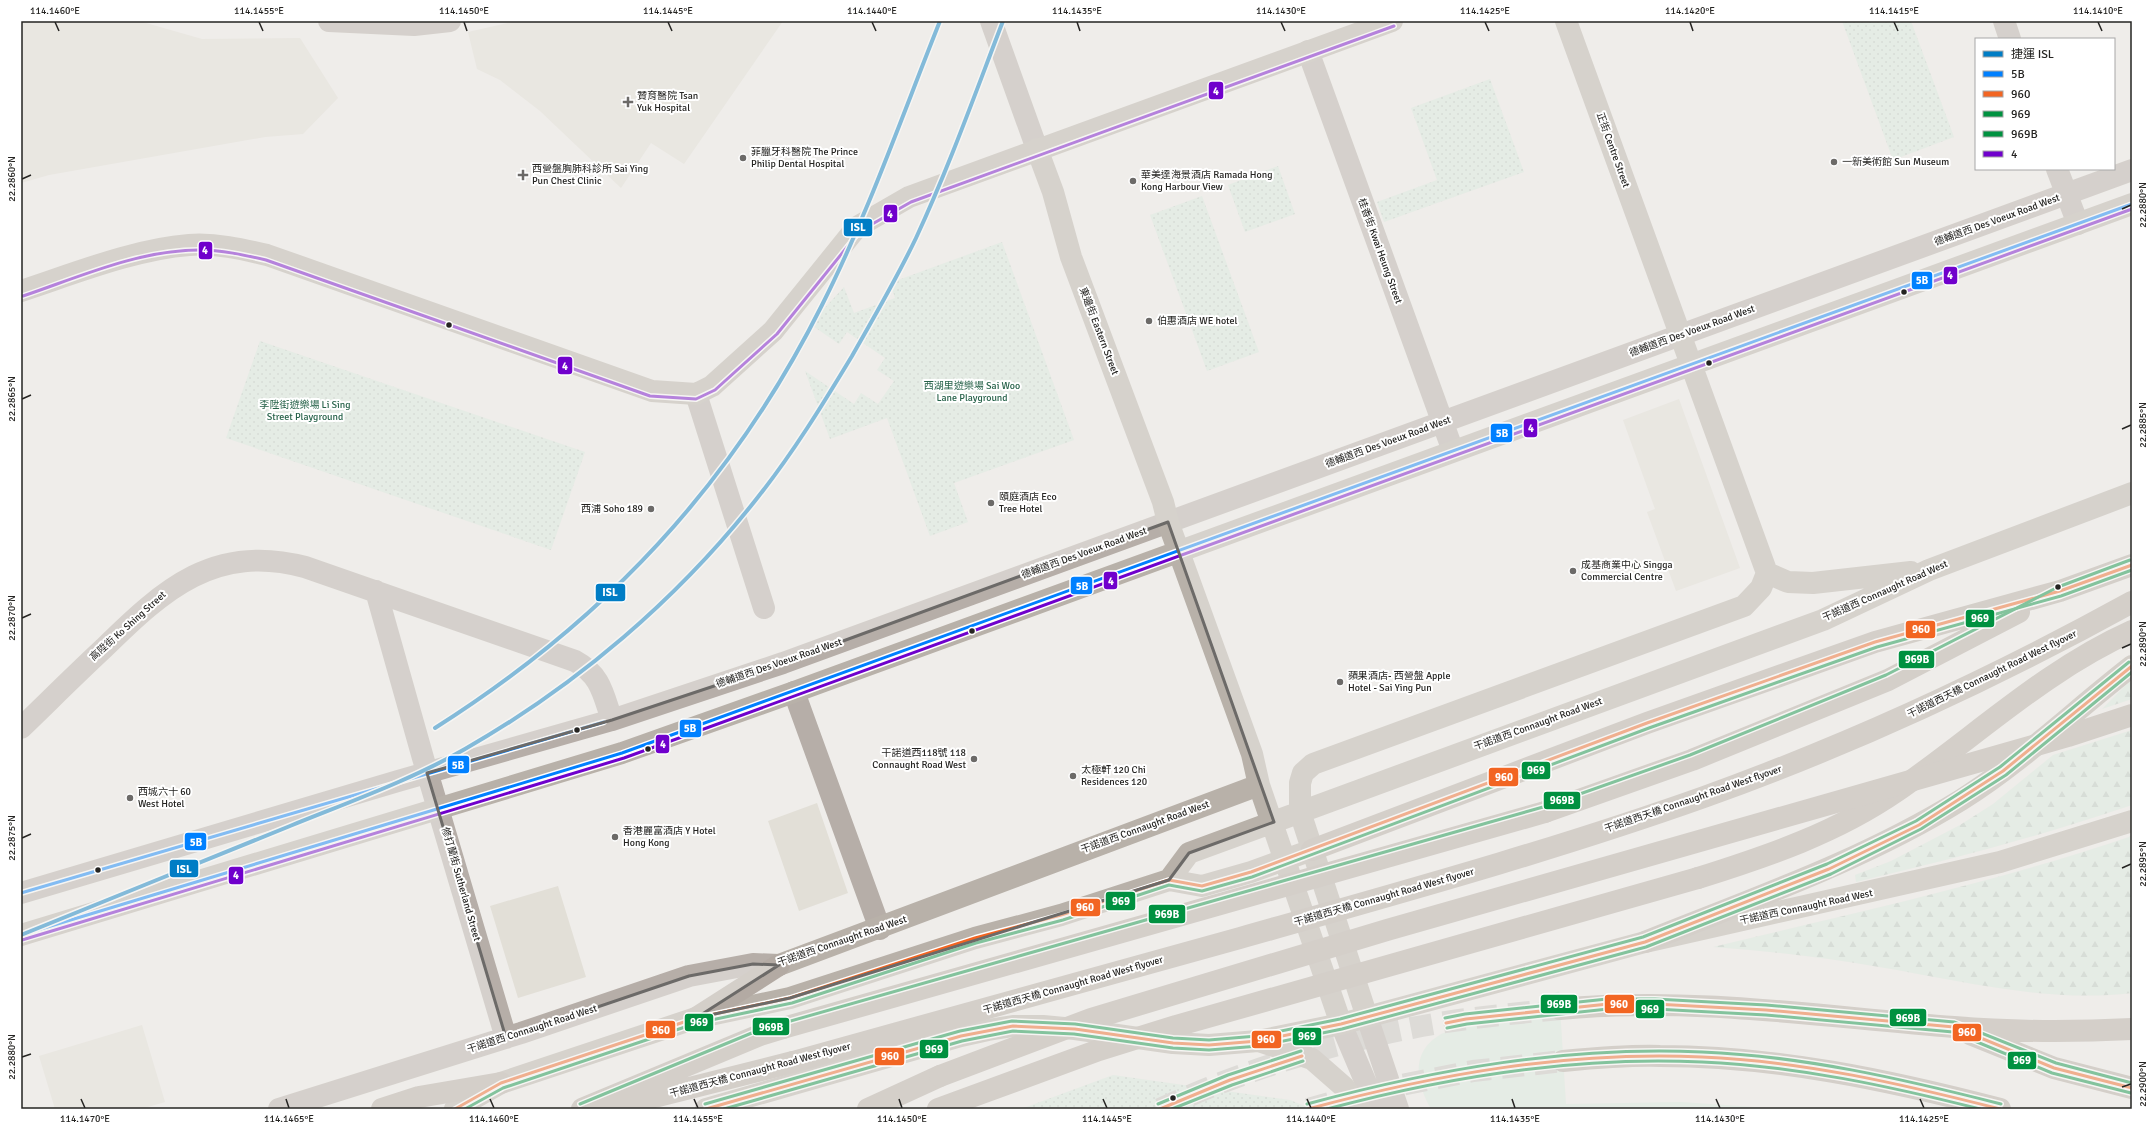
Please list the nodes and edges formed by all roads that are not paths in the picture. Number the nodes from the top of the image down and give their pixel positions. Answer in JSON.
{"nodes":[{"id":1,"x":329,"y":21,"type":"edge"},
{"id":2,"x":450,"y":21,"type":"edge"},
{"id":3,"x":991,"y":21,"type":"edge"},
{"id":4,"x":1392,"y":21,"type":"edge"},
{"id":5,"x":1566,"y":21,"type":"edge"},
{"id":6,"x":2004,"y":21,"type":"edge"},
{"id":7,"x":2010,"y":38,"type":"edge"},
{"id":8,"x":1308,"y":51,"type":"junction"},
{"id":9,"x":1037,"y":149,"type":"junction"},
{"id":10,"x":2057,"y":170,"type":"edge"},
{"id":11,"x":2132,"y":170,"type":"edge"},
{"id":12,"x":2067,"y":194,"type":"junction"},
{"id":13,"x":2132,"y":204,"type":"edge"},
{"id":14,"x":2078,"y":224,"type":"junction"},
{"id":15,"x":21,"y":291,"type":"edge"},
{"id":16,"x":1680,"y":336,"type":"junction"},
{"id":17,"x":1691,"y":365,"type":"junction"},
{"id":18,"x":696,"y":394,"type":"junction"},
{"id":19,"x":1442,"y":422,"type":"junction"},
{"id":20,"x":1453,"y":451,"type":"junction"},
{"id":21,"x":2132,"y":493,"type":"edge"},
{"id":22,"x":1168,"y":522,"type":"junction"},
{"id":23,"x":1179,"y":552,"type":"junction"},
{"id":24,"x":2132,"y":565,"type":"edge"},
{"id":25,"x":1929,"y":570,"type":"junction"},
{"id":26,"x":1766,"y":572,"type":"junction"},
{"id":27,"x":376,"y":591,"type":"junction"},
{"id":28,"x":2060,"y":591,"type":"junction"},
{"id":29,"x":2132,"y":602,"type":"edge"},
{"id":30,"x":764,"y":608,"type":"dead end"},
{"id":31,"x":2132,"y":631,"type":"edge"},
{"id":32,"x":2132,"y":666,"type":"edge"},
{"id":33,"x":794,"y":692,"type":"junction"},
{"id":34,"x":2132,"y":715,"type":"edge"},
{"id":35,"x":612,"y":720,"type":"junction"},
{"id":36,"x":21,"y":728,"type":"edge"},
{"id":37,"x":427,"y":773,"type":"junction"},
{"id":38,"x":1259,"y":785,"type":"junction"},
{"id":39,"x":439,"y":809,"type":"junction"},
{"id":40,"x":1300,"y":812,"type":"junction"},
{"id":41,"x":2132,"y":821,"type":"edge"},
{"id":42,"x":1274,"y":822,"type":"junction"},
{"id":43,"x":1312,"y":850,"type":"junction"},
{"id":44,"x":1286,"y":859,"type":"junction"},
{"id":45,"x":1170,"y":880,"type":"junction"},
{"id":46,"x":21,"y":893,"type":"edge"},
{"id":47,"x":880,"y":929,"type":"junction"},
{"id":48,"x":21,"y":935,"type":"edge"},
{"id":49,"x":1645,"y":942,"type":"junction"},
{"id":50,"x":779,"y":965,"type":"junction"},
{"id":51,"x":1560,"y":1009,"type":"tunnel mouth"},
{"id":52,"x":1367,"y":1017,"type":"junction"},
{"id":53,"x":696,"y":1018,"type":"junction"},
{"id":54,"x":1341,"y":1024,"type":"junction"},
{"id":55,"x":1954,"y":1027,"type":"junction"},
{"id":56,"x":2132,"y":1029,"type":"edge"},
{"id":57,"x":506,"y":1038,"type":"junction"},
{"id":58,"x":1258,"y":1041,"type":"junction"},
{"id":59,"x":1563,"y":1061,"type":"tunnel mouth"},
{"id":60,"x":502,"y":1083,"type":"junction"},
{"id":61,"x":2132,"y":1088,"type":"edge"},
{"id":62,"x":279,"y":1109,"type":"edge"},
{"id":63,"x":382,"y":1109,"type":"edge"},
{"id":64,"x":455,"y":1109,"type":"edge"},
{"id":65,"x":582,"y":1109,"type":"edge"},
{"id":66,"x":607,"y":1109,"type":"edge"},
{"id":67,"x":706,"y":1109,"type":"edge"},
{"id":68,"x":868,"y":1109,"type":"edge"},
{"id":69,"x":938,"y":1109,"type":"edge"},
{"id":70,"x":1360,"y":1109,"type":"edge"},
{"id":71,"x":1377,"y":1109,"type":"edge"},
{"id":72,"x":1398,"y":1109,"type":"edge"},
{"id":73,"x":2000,"y":1109,"type":"edge"}],
"edges":[{"from":1,"to":2,"type":"street"},
{"from":3,"to":9,"type":"street","name":"東邊街 Eastern Street"},
{"from":4,"to":8,"type":"main road"},
{"from":5,"to":16,"type":"main road","name":"正街 Centre Street"},
{"from":6,"to":7,"type":"street"},
{"from":8,"to":9,"type":"main road"},
{"from":8,"to":19,"type":"street","name":"桂香街 Kwai Heung Street"},
{"from":9,"to":18,"type":"main road"},
{"from":9,"to":22,"type":"main road","name":"東邊街 Eastern Street"},
{"from":10,"to":12,"type":"street"},
{"from":11,"to":12,"type":"street","name":"德輔道西 Des Voeux Road West"},
{"from":12,"to":14,"type":"street"},
{"from":12,"to":16,"type":"street","name":"德輔道西 Des Voeux Road West"},
{"from":13,"to":14,"type":"main road"},
{"from":14,"to":17,"type":"main road"},
{"from":15,"to":18,"type":"main road"},
{"from":16,"to":17,"type":"main road","name":"正街 Centre Street"},
{"from":16,"to":19,"type":"street","name":"德輔道西 Des Voeux Road West"},
{"from":17,"to":20,"type":"main road"},
{"from":17,"to":26,"type":"main road","name":"正街 Centre Street"},
{"from":18,"to":30,"type":"street"},
{"from":19,"to":20,"type":"street","name":"桂香街 Kwai Heung Street"},
{"from":19,"to":22,"type":"street","name":"德輔道西 Des Voeux Road West"},
{"from":20,"to":23,"type":"main road"},
{"from":21,"to":25,"type":"main road","name":"干諾道西 Connaught Road West"},
{"from":22,"to":23,"type":"main road","name":"東邊街 Eastern Street"},
{"from":22,"to":35,"type":"street","name":"德輔道西 Des Voeux Road West"},
{"from":23,"to":33,"type":"main road"},
{"from":23,"to":38,"type":"main road","name":"東邊街 Eastern Street"},
{"from":24,"to":28,"type":"highway"},
{"from":25,"to":26,"type":"main road"},
{"from":25,"to":40,"type":"main road","name":"干諾道西 Connaught Road West"},
{"from":26,"to":40,"type":"main road"},
{"from":27,"to":35,"type":"street","name":"高陞街 Ko Shing Street"},
{"from":27,"to":36,"type":"street","name":"高陞街 Ko Shing Street"},
{"from":27,"to":37,"type":"street","name":"修打蘭街 Sutherland Street"},
{"from":28,"to":43,"type":"highway"},
{"from":28,"to":65,"type":"highway","bridge":true},
{"from":29,"to":66,"type":"highway","name":"干諾道西天橋 Connaught Road West flyover","bridge":true},
{"from":31,"to":69,"type":"highway","bridge":true},
{"from":32,"to":49,"type":"highway"},
{"from":33,"to":39,"type":"main road"},
{"from":33,"to":47,"type":"street"},
{"from":34,"to":68,"type":"highway","bridge":true},
{"from":35,"to":37,"type":"street","name":"德輔道西 Des Voeux Road West"},
{"from":37,"to":39,"type":"street","name":"修打蘭街 Sutherland Street"},
{"from":37,"to":46,"type":"street","name":"德輔道西 Des Voeux Road West"},
{"from":38,"to":42,"type":"main road","name":"東邊街 Eastern Street"},
{"from":38,"to":47,"type":"main road","name":"干諾道西 Connaught Road West"},
{"from":39,"to":48,"type":"main road"},
{"from":39,"to":57,"type":"street","name":"修打蘭街 Sutherland Street"},
{"from":40,"to":42,"type":"main road","name":"干諾道西 Connaught Road West"},
{"from":40,"to":43,"type":"main road"},
{"from":41,"to":49,"type":"main road","name":"干諾道西 Connaught Road West"},
{"from":42,"to":44,"type":"main road","name":"東邊街 Eastern Street"},
{"from":42,"to":45,"type":"main road","name":"干諾道西 Connaught Road West"},
{"from":43,"to":44,"type":"main road"},
{"from":43,"to":52,"type":"main road"},
{"from":44,"to":45,"type":"main road"},
{"from":44,"to":54,"type":"main road","name":"東邊街 Eastern Street"},
{"from":45,"to":53,"type":"main road"},
{"from":47,"to":50,"type":"main road","name":"干諾道西 Connaught Road West"},
{"from":49,"to":52,"type":"main road","name":"干諾道西 Connaught Road West"},
{"from":50,"to":53,"type":"highway"},
{"from":50,"to":57,"type":"street","name":"干諾道西 Connaught Road West"},
{"from":51,"to":55,"type":"highway"},
{"from":52,"to":54,"type":"main road","name":"干諾道西 Connaught Road West"},
{"from":52,"to":72,"type":"street"},
{"from":53,"to":60,"type":"main road"},
{"from":54,"to":58,"type":"main road","name":"干諾道西 Connaught Road West"},
{"from":54,"to":71,"type":"street"},
{"from":55,"to":56,"type":"highway"},
{"from":55,"to":61,"type":"highway"},
{"from":57,"to":62,"type":"street","name":"干諾道西 Connaught Road West"},
{"from":58,"to":67,"type":"main road","name":"干諾道西 Connaught Road West"},
{"from":58,"to":70,"type":"main road"},
{"from":59,"to":73,"type":"highway"},
{"from":60,"to":63,"type":"highway"},
{"from":60,"to":64,"type":"main road"}]}
